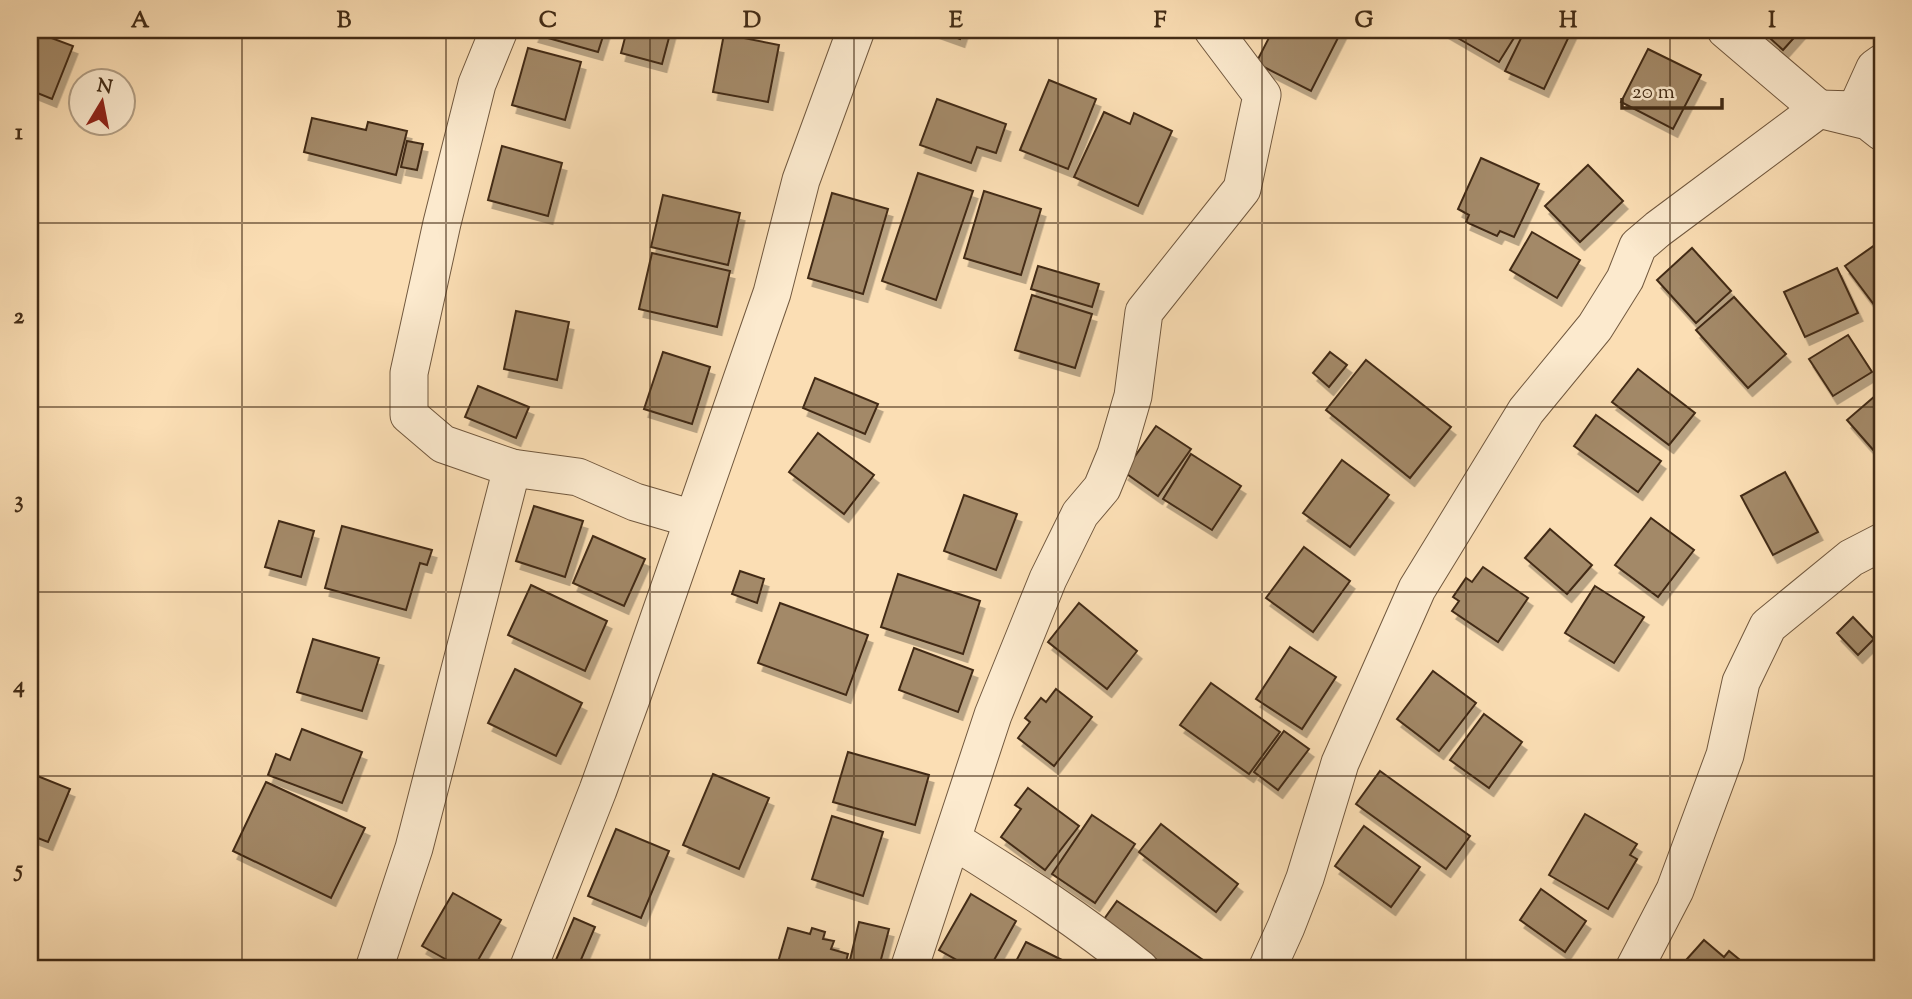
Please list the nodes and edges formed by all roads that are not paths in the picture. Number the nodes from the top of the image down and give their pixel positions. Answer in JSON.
{"nodes":[{"id":1,"x":499,"y":30,"type":"edge"},
{"id":2,"x":856,"y":30,"type":"edge"},
{"id":3,"x":1213,"y":30,"type":"edge"},
{"id":4,"x":1726,"y":30,"type":"edge"},
{"id":5,"x":1882,"y":63,"type":"edge"},
{"id":6,"x":1819,"y":109,"type":"junction"},
{"id":7,"x":1882,"y":132,"type":"edge"},
{"id":8,"x":512,"y":468,"type":"junction"},
{"id":9,"x":693,"y":519,"type":"junction"},
{"id":10,"x":1882,"y":542,"type":"edge"},
{"id":11,"x":953,"y":841,"type":"junction"},
{"id":12,"x":374,"y":969,"type":"edge"},
{"id":13,"x":528,"y":969,"type":"edge"},
{"id":14,"x":909,"y":969,"type":"edge"},
{"id":15,"x":1140,"y":969,"type":"edge"},
{"id":16,"x":1267,"y":969,"type":"edge"},
{"id":17,"x":1634,"y":969,"type":"edge"}],
"edges":[{"from":1,"to":8,"type":"street"},
{"from":2,"to":9,"type":"street"},
{"from":3,"to":11,"type":"street"},
{"from":4,"to":6,"type":"street"},
{"from":5,"to":6,"type":"street"},
{"from":6,"to":7,"type":"street"},
{"from":6,"to":16,"type":"street"},
{"from":8,"to":9,"type":"street"},
{"from":8,"to":12,"type":"street"},
{"from":9,"to":13,"type":"street"},
{"from":10,"to":17,"type":"street"},
{"from":11,"to":14,"type":"street"},
{"from":11,"to":15,"type":"street"}]}
